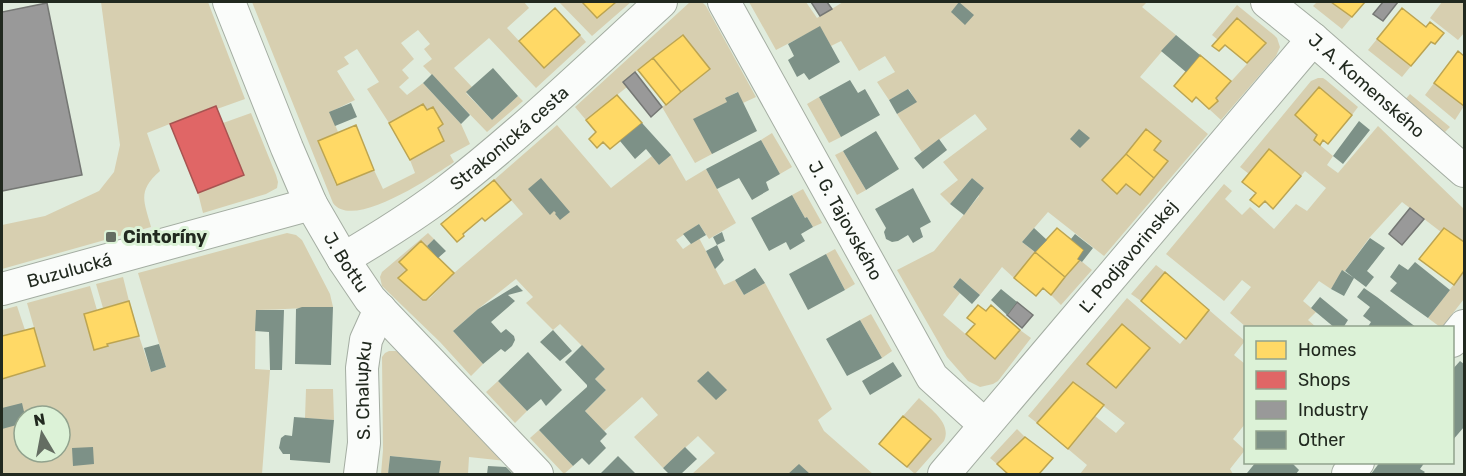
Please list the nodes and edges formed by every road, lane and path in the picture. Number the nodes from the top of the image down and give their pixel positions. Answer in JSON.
{"nodes":[{"id":1,"x":229,"y":2,"type":"edge"},
{"id":2,"x":662,"y":2,"type":"edge"},
{"id":3,"x":724,"y":2,"type":"edge"},
{"id":4,"x":1267,"y":2,"type":"edge"},
{"id":5,"x":1313,"y":39,"type":"junction"},
{"id":6,"x":1464,"y":171,"type":"edge"},
{"id":7,"x":311,"y":204,"type":"junction"},
{"id":8,"x":344,"y":259,"type":"junction"},
{"id":9,"x":2,"y":289,"type":"edge"},
{"id":10,"x":380,"y":309,"type":"junction"},
{"id":11,"x":1464,"y":326,"type":"edge"},
{"id":12,"x":1454,"y":338,"type":"edge"},
{"id":13,"x":985,"y":425,"type":"junction"},
{"id":14,"x":360,"y":474,"type":"edge"},
{"id":15,"x":537,"y":474,"type":"edge"},
{"id":16,"x":944,"y":474,"type":"edge"}],
"edges":[{"from":1,"to":7,"type":"street","name":"J. Bottu"},
{"from":2,"to":8,"type":"street","name":"Strakonická cesta"},
{"from":3,"to":13,"type":"street","name":"J. G. Tajovského"},
{"from":4,"to":5,"type":"street","name":"J. A. Komenského"},
{"from":5,"to":6,"type":"street","name":"J. A. Komenského"},
{"from":5,"to":13,"type":"street","name":"Ľ. Podjavorinskej"},
{"from":7,"to":8,"type":"street","name":"J. Bottu"},
{"from":7,"to":9,"type":"street","name":"Buzulucká"},
{"from":8,"to":10,"type":"street","name":"J. Bottu"},
{"from":10,"to":14,"type":"street","name":"S. Chalupku"},
{"from":10,"to":15,"type":"street","name":"J. Bottu"},
{"from":11,"to":12,"type":"street"},
{"from":13,"to":16,"type":"street","name":"Ľ. Podjavorinskej"}]}
